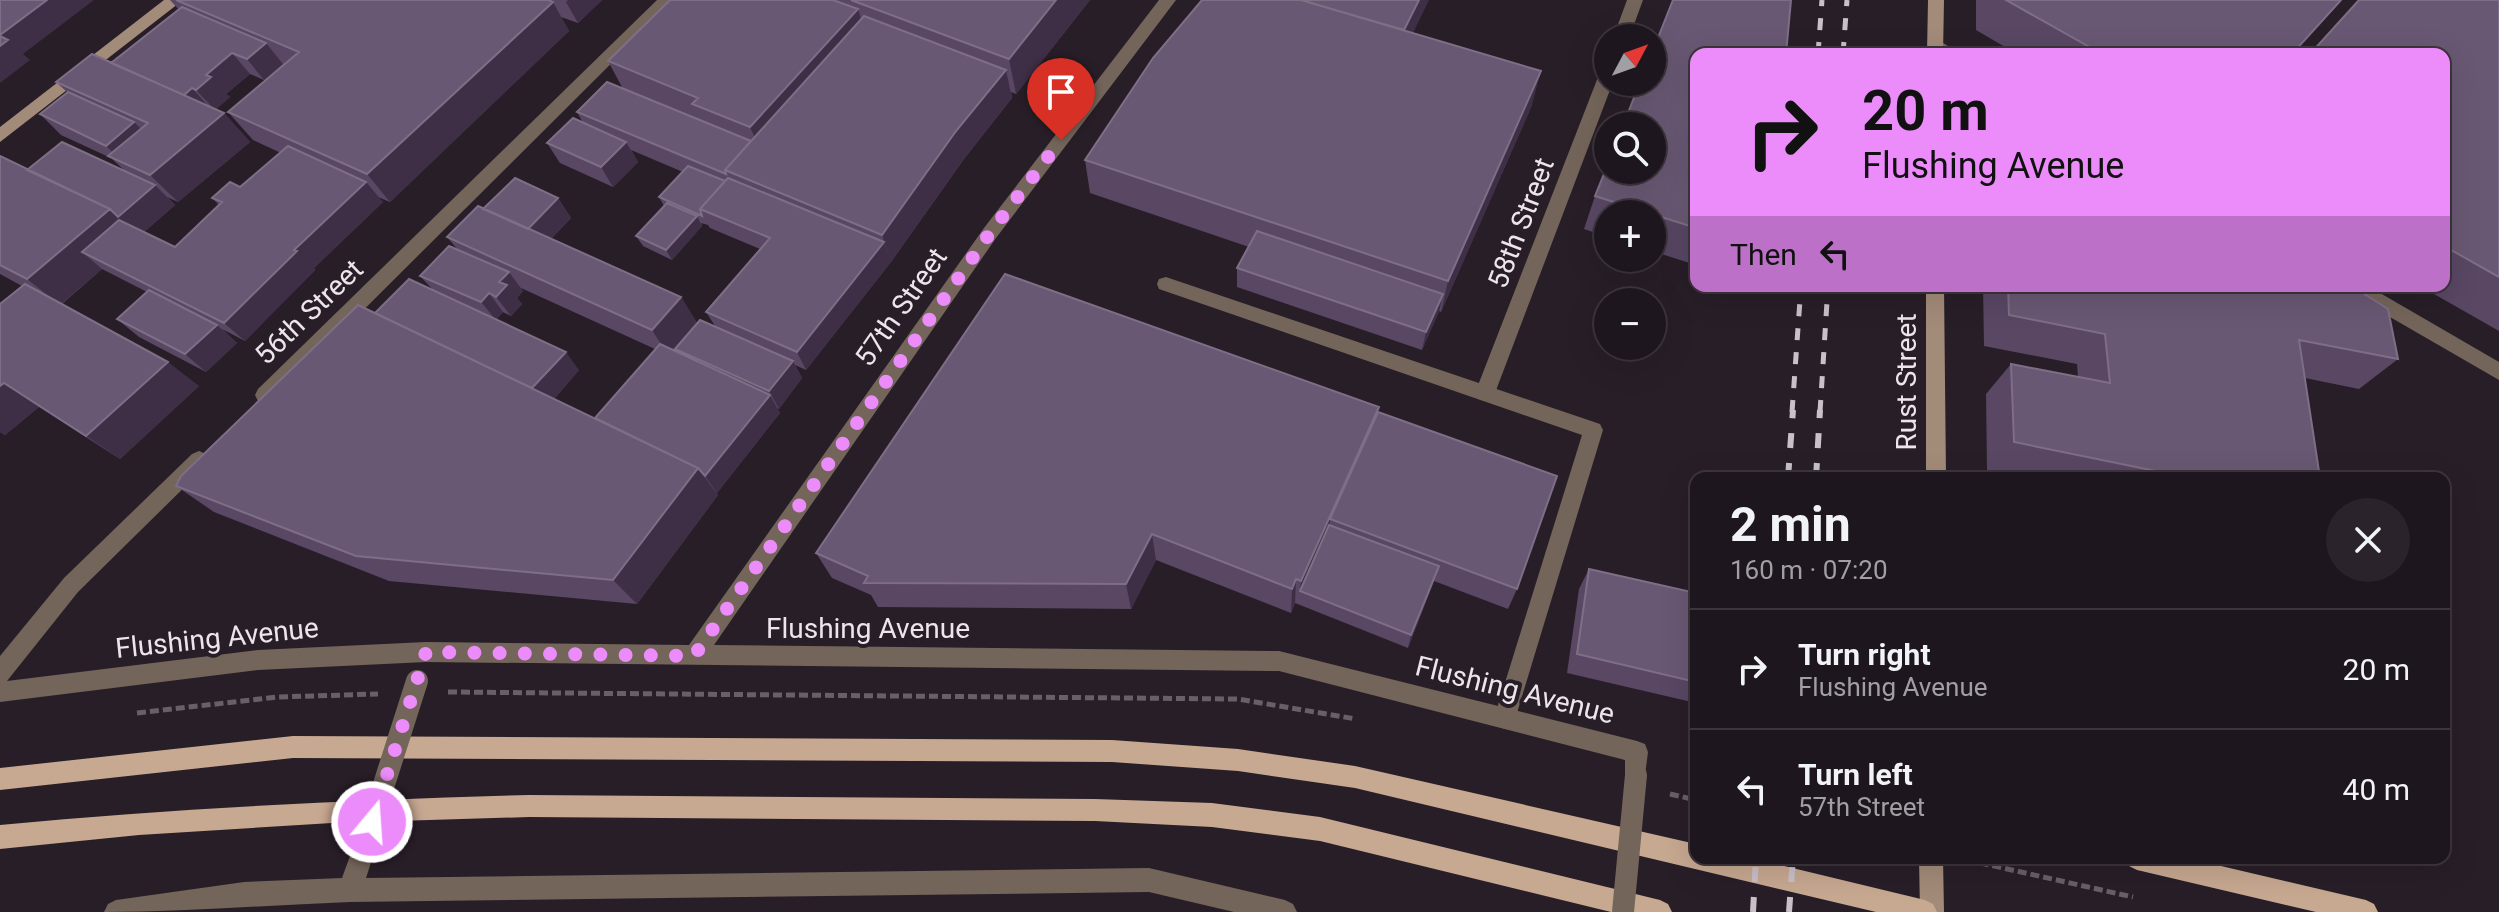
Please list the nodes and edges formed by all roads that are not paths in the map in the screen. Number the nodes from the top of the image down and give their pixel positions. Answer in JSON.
{"nodes":[{"id":1,"x":175,"y":0,"type":"edge"},
{"id":2,"x":667,"y":0,"type":"edge"},
{"id":3,"x":1168,"y":0,"type":"edge"},
{"id":4,"x":1635,"y":0,"type":"edge"},
{"id":5,"x":1936,"y":0,"type":"edge"},
{"id":6,"x":1626,"y":24,"type":"edge"},
{"id":7,"x":1935,"y":48,"type":"edge"},
{"id":8,"x":1599,"y":96,"type":"edge"},
{"id":9,"x":0,"y":136,"type":"edge"},
{"id":10,"x":1166,"y":284,"type":"dead end"},
{"id":11,"x":1935,"y":292,"type":"edge"},
{"id":12,"x":2362,"y":292,"type":"edge"},
{"id":13,"x":2499,"y":372,"type":"edge"},
{"id":14,"x":1485,"y":393,"type":"junction"},
{"id":15,"x":251,"y":409,"type":"edge"},
{"id":16,"x":217,"y":442,"type":"edge"},
{"id":17,"x":1936,"y":472,"type":"edge"},
{"id":18,"x":426,"y":652,"type":"junction"},
{"id":19,"x":694,"y":656,"type":"junction"},
{"id":20,"x":0,"y":673,"type":"edge"},
{"id":21,"x":0,"y":692,"type":"edge"},
{"id":22,"x":1505,"y":718,"type":"junction"},
{"id":23,"x":0,"y":779,"type":"edge"},
{"id":24,"x":0,"y":837,"type":"edge"},
{"id":25,"x":1690,"y":855,"type":"edge"},
{"id":26,"x":1728,"y":864,"type":"edge"},
{"id":27,"x":1931,"y":864,"type":"edge"},
{"id":28,"x":2162,"y":864,"type":"edge"},
{"id":29,"x":350,"y":890,"type":"junction"},
{"id":30,"x":116,"y":912,"type":"edge"},
{"id":31,"x":1285,"y":912,"type":"edge"},
{"id":32,"x":1623,"y":912,"type":"edge"},
{"id":33,"x":1660,"y":912,"type":"edge"},
{"id":34,"x":1925,"y":912,"type":"edge"},
{"id":35,"x":1932,"y":912,"type":"edge"},
{"id":36,"x":2366,"y":912,"type":"edge"}],
"edges":[{"from":1,"to":9,"type":"main road"},
{"from":2,"to":15,"type":"street","name":"56th Street"},
{"from":3,"to":19,"type":"street","name":"57th Street"},
{"from":4,"to":6,"type":"street"},
{"from":5,"to":7,"type":"main road"},
{"from":8,"to":14,"type":"street","name":"58th Street"},
{"from":10,"to":14,"type":"street"},
{"from":11,"to":17,"type":"main road","name":"Rust Street"},
{"from":12,"to":13,"type":"street"},
{"from":14,"to":22,"type":"street"},
{"from":16,"to":20,"type":"street"},
{"from":18,"to":19,"type":"street","name":"Flushing Avenue"},
{"from":18,"to":21,"type":"street","name":"Flushing Avenue"},
{"from":18,"to":29,"type":"street","bridge":true},
{"from":19,"to":22,"type":"street","name":"Flushing Avenue"},
{"from":22,"to":32,"type":"street","name":"Flushing Avenue","bridge":true},
{"from":23,"to":25,"type":"main road"},
{"from":24,"to":33,"type":"main road"},
{"from":26,"to":34,"type":"main road"},
{"from":27,"to":35,"type":"main road"},
{"from":28,"to":36,"type":"main road"},
{"from":29,"to":30,"type":"street"},
{"from":29,"to":31,"type":"street"}]}
